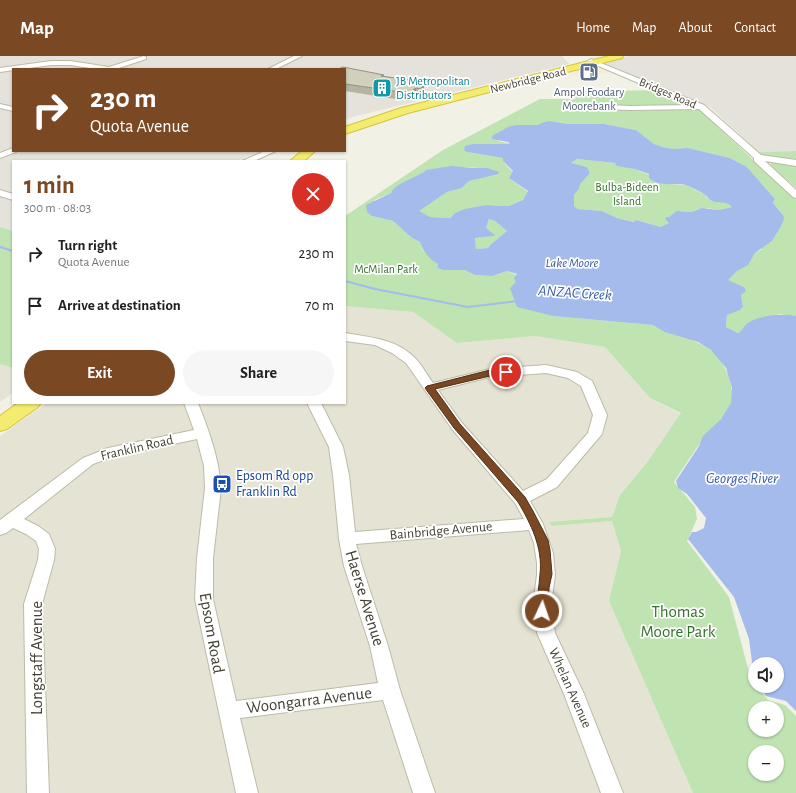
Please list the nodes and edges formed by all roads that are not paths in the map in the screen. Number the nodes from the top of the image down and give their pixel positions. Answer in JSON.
{"nodes":[{"id":1,"x":299,"y":56,"type":"edge"},
{"id":2,"x":609,"y":56,"type":"edge"},
{"id":3,"x":619,"y":56,"type":"edge"},
{"id":4,"x":144,"y":58,"type":"dead end"},
{"id":5,"x":593,"y":62,"type":"junction"},
{"id":6,"x":12,"y":68,"type":"edge"},
{"id":7,"x":14,"y":68,"type":"edge"},
{"id":8,"x":103,"y":68,"type":"edge"},
{"id":9,"x":112,"y":68,"type":"edge"},
{"id":10,"x":273,"y":68,"type":"edge"},
{"id":11,"x":0,"y":70,"type":"edge"},
{"id":12,"x":584,"y":106,"type":"dead end"},
{"id":13,"x":701,"y":107,"type":"junction"},
{"id":14,"x":346,"y":126,"type":"edge"},
{"id":15,"x":346,"y":131,"type":"edge"},
{"id":16,"x":12,"y":150,"type":"edge"},
{"id":17,"x":269,"y":152,"type":"edge"},
{"id":18,"x":298,"y":152,"type":"edge"},
{"id":19,"x":307,"y":152,"type":"edge"},
{"id":20,"x":0,"y":156,"type":"edge"},
{"id":21,"x":249,"y":160,"type":"edge"},
{"id":22,"x":287,"y":160,"type":"edge"},
{"id":23,"x":297,"y":160,"type":"edge"},
{"id":24,"x":768,"y":162,"type":"junction"},
{"id":25,"x":796,"y":163,"type":"edge"},
{"id":26,"x":0,"y":193,"type":"edge"},
{"id":27,"x":796,"y":195,"type":"edge"},
{"id":28,"x":12,"y":197,"type":"edge"},
{"id":29,"x":346,"y":337,"type":"edge"},
{"id":30,"x":430,"y":388,"type":"junction"},
{"id":31,"x":12,"y":403,"type":"edge"},
{"id":32,"x":30,"y":404,"type":"edge"},
{"id":33,"x":191,"y":404,"type":"edge"},
{"id":34,"x":314,"y":404,"type":"edge"},
{"id":35,"x":0,"y":411,"type":"edge"},
{"id":36,"x":0,"y":425,"type":"edge"},
{"id":37,"x":202,"y":433,"type":"junction"},
{"id":38,"x":521,"y":499,"type":"junction"},
{"id":39,"x":535,"y":524,"type":"junction"},
{"id":40,"x":5,"y":525,"type":"edge"},
{"id":41,"x":347,"y":539,"type":"junction"},
{"id":42,"x":390,"y":690,"type":"junction"},
{"id":43,"x":228,"y":711,"type":"junction"},
{"id":44,"x":35,"y":792,"type":"edge"},
{"id":45,"x":247,"y":793,"type":"edge"},
{"id":46,"x":424,"y":793,"type":"edge"},
{"id":47,"x":612,"y":793,"type":"edge"}],
"edges":[{"from":1,"to":10,"type":"street"},
{"from":2,"to":5,"type":"highway","name":"Newbridge Road"},
{"from":3,"to":5,"type":"highway","name":"Newbridge Road"},
{"from":4,"to":9,"type":"street"},
{"from":5,"to":13,"type":"street","name":"Bridges Road"},
{"from":5,"to":14,"type":"highway","name":"Newbridge Road"},
{"from":5,"to":15,"type":"highway","name":"Newbridge Road"},
{"from":6,"to":11,"type":"street"},
{"from":7,"to":8,"type":"street"},
{"from":12,"to":13,"type":"street"},
{"from":13,"to":24,"type":"street","name":"Bridges Road"},
{"from":16,"to":20,"type":"street"},
{"from":17,"to":21,"type":"street"},
{"from":18,"to":22,"type":"highway"},
{"from":19,"to":23,"type":"highway"},
{"from":24,"to":25,"type":"street"},
{"from":24,"to":27,"type":"street","name":"Bridges Road"},
{"from":26,"to":28,"type":"street"},
{"from":29,"to":30,"type":"street","name":"Whelan Avenue"},
{"from":30,"to":38,"type":"street","name":"Whelan Avenue"},
{"from":30,"to":38,"type":"street"},
{"from":31,"to":35,"type":"highway"},
{"from":32,"to":36,"type":"highway"},
{"from":33,"to":37,"type":"street","name":"Epsom Road"},
{"from":34,"to":41,"type":"street","name":"Haerse Avenue"},
{"from":37,"to":40,"type":"street","name":"Franklin Road"},
{"from":37,"to":43,"type":"street","name":"Epsom Road"},
{"from":38,"to":39,"type":"street","name":"Whelan Avenue"},
{"from":39,"to":41,"type":"street","name":"Bainbridge Avenue"},
{"from":39,"to":47,"type":"street","name":"Whelan Avenue"},
{"from":40,"to":44,"type":"street","name":"Longstaff Avenue"},
{"from":41,"to":42,"type":"street","name":"Haerse Avenue"},
{"from":42,"to":43,"type":"street","name":"Woongarra Avenue"},
{"from":42,"to":46,"type":"street","name":"Haerse Avenue"},
{"from":43,"to":45,"type":"street","name":"Epsom Road"}]}
